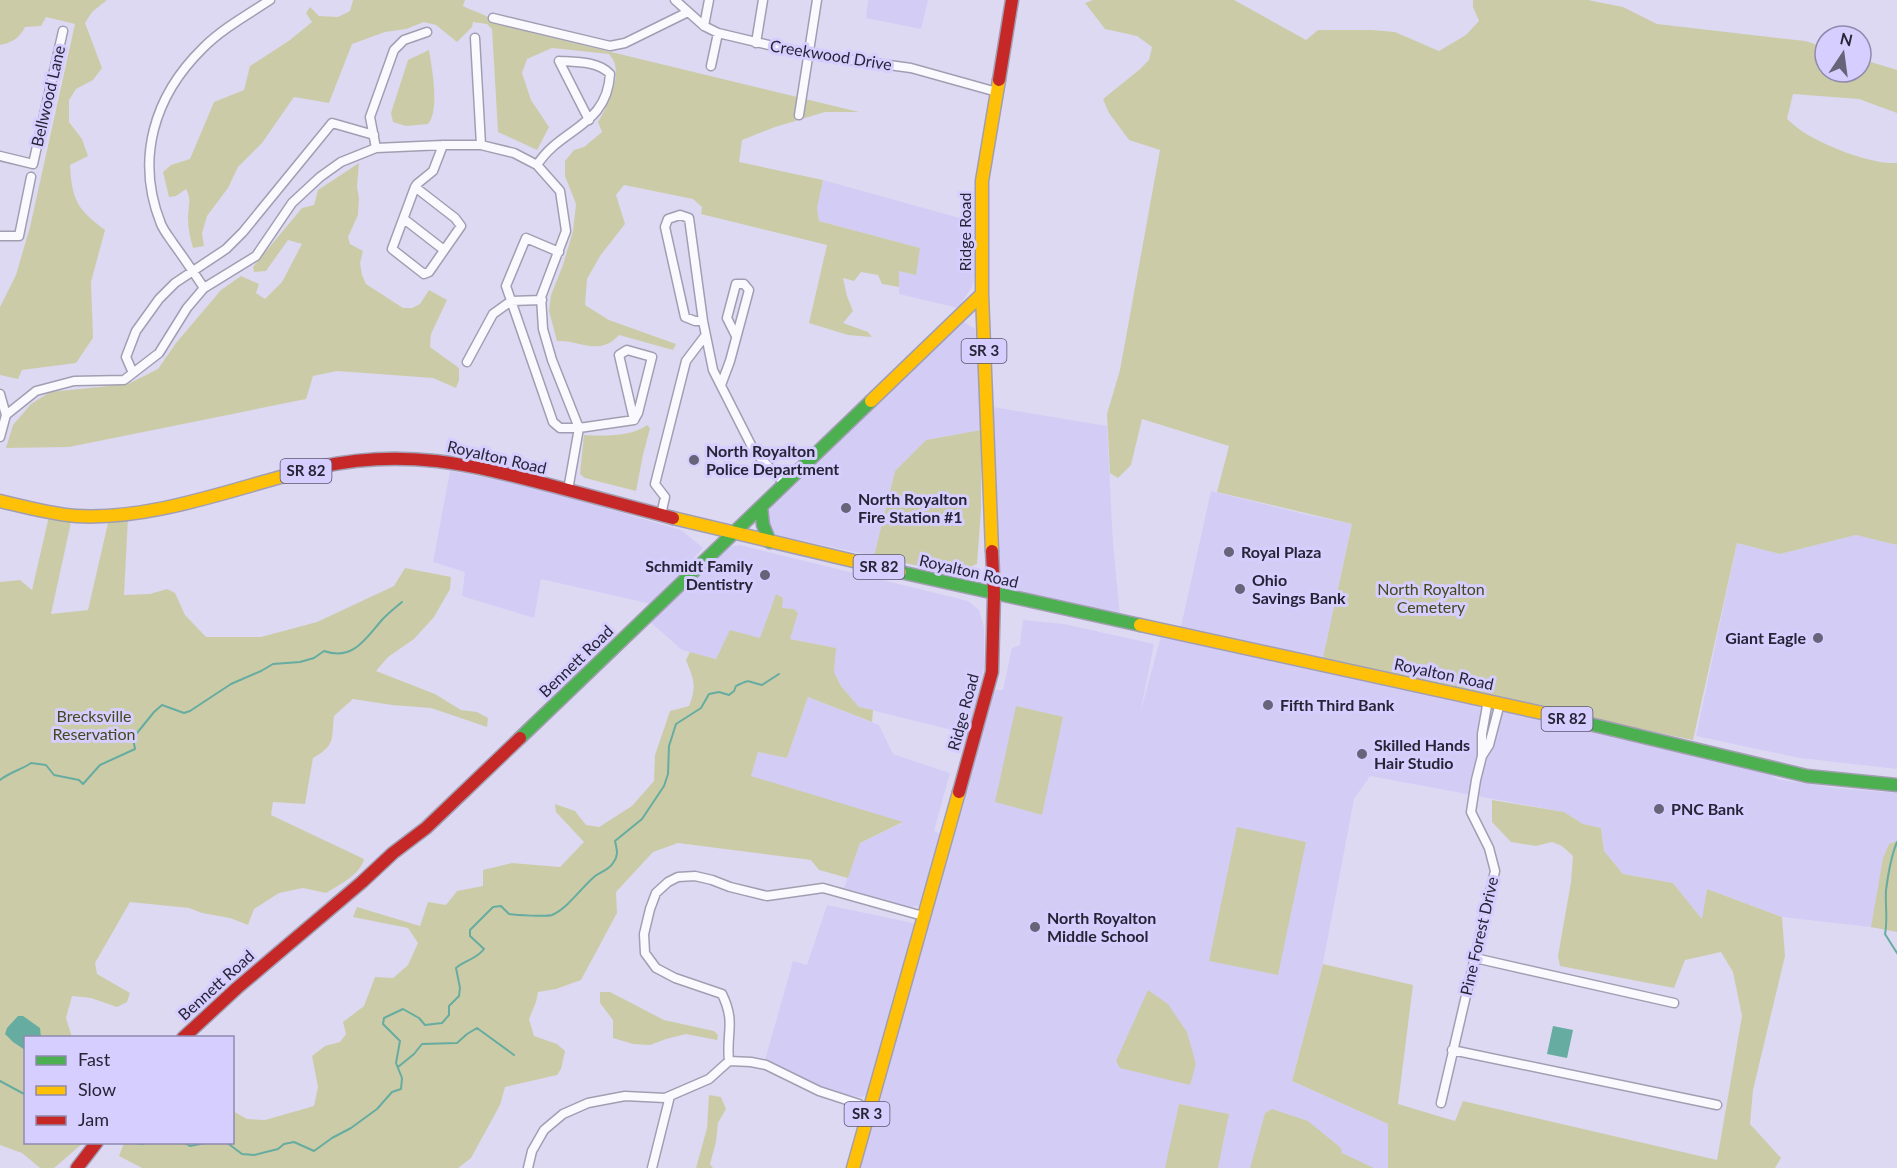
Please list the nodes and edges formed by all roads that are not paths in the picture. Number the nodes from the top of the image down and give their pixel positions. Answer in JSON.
{"nodes":[{"id":1,"x":270,"y":0,"type":"edge"},
{"id":2,"x":675,"y":0,"type":"edge"},
{"id":3,"x":710,"y":0,"type":"edge"},
{"id":4,"x":763,"y":0,"type":"edge"},
{"id":5,"x":817,"y":0,"type":"edge"},
{"id":6,"x":1012,"y":0,"type":"edge"},
{"id":7,"x":688,"y":12,"type":"junction"},
{"id":8,"x":493,"y":18,"type":"dead end"},
{"id":9,"x":704,"y":26,"type":"junction"},
{"id":10,"x":63,"y":31,"type":"dead end"},
{"id":11,"x":427,"y":32,"type":"dead end"},
{"id":12,"x":718,"y":33,"type":"junction"},
{"id":13,"x":476,"y":38,"type":"dead end"},
{"id":14,"x":756,"y":43,"type":"junction"},
{"id":15,"x":807,"y":54,"type":"junction"},
{"id":16,"x":711,"y":66,"type":"dead end"},
{"id":17,"x":997,"y":92,"type":"junction"},
{"id":18,"x":799,"y":115,"type":"dead end"},
{"id":19,"x":589,"y":120,"type":"junction"},
{"id":20,"x":374,"y":135,"type":"junction"},
{"id":21,"x":443,"y":145,"type":"junction"},
{"id":22,"x":481,"y":145,"type":"junction"},
{"id":23,"x":376,"y":148,"type":"junction"},
{"id":24,"x":0,"y":156,"type":"edge"},
{"id":25,"x":537,"y":165,"type":"junction"},
{"id":26,"x":32,"y":177,"type":"dead end"},
{"id":27,"x":415,"y":187,"type":"junction"},
{"id":28,"x":404,"y":219,"type":"junction"},
{"id":29,"x":0,"y":236,"type":"edge"},
{"id":30,"x":444,"y":250,"type":"junction"},
{"id":31,"x":559,"y":252,"type":"junction"},
{"id":32,"x":193,"y":272,"type":"junction"},
{"id":33,"x":204,"y":288,"type":"junction"},
{"id":34,"x":982,"y":294,"type":"junction"},
{"id":35,"x":542,"y":300,"type":"junction"},
{"id":36,"x":511,"y":301,"type":"junction"},
{"id":37,"x":703,"y":321,"type":"junction"},
{"id":38,"x":705,"y":336,"type":"junction"},
{"id":39,"x":736,"y":336,"type":"junction"},
{"id":40,"x":467,"y":362,"type":"dead end"},
{"id":41,"x":133,"y":373,"type":"junction"},
{"id":42,"x":721,"y":385,"type":"junction"},
{"id":43,"x":0,"y":394,"type":"edge"},
{"id":44,"x":6,"y":415,"type":"junction"},
{"id":45,"x":634,"y":420,"type":"junction"},
{"id":46,"x":579,"y":428,"type":"junction"},
{"id":47,"x":0,"y":437,"type":"edge"},
{"id":48,"x":785,"y":484,"type":"junction"},
{"id":49,"x":568,"y":490,"type":"junction"},
{"id":50,"x":0,"y":501,"type":"edge"},
{"id":51,"x":761,"y":507,"type":"junction"},
{"id":52,"x":661,"y":516,"type":"junction"},
{"id":53,"x":732,"y":533,"type":"junction"},
{"id":54,"x":770,"y":542,"type":"junction"},
{"id":55,"x":993,"y":594,"type":"junction"},
{"id":56,"x":1494,"y":702,"type":"junction"},
{"id":57,"x":1897,"y":785,"type":"edge"},
{"id":58,"x":923,"y":916,"type":"junction"},
{"id":59,"x":1475,"y":958,"type":"junction"},
{"id":60,"x":1674,"y":1003,"type":"dead end"},
{"id":61,"x":185,"y":1036,"type":"edge"},
{"id":62,"x":1452,"y":1050,"type":"junction"},
{"id":63,"x":729,"y":1061,"type":"junction"},
{"id":64,"x":670,"y":1096,"type":"junction"},
{"id":65,"x":1441,"y":1103,"type":"dead end"},
{"id":66,"x":1717,"y":1106,"type":"dead end"},
{"id":67,"x":868,"y":1111,"type":"junction"},
{"id":68,"x":96,"y":1144,"type":"edge"},
{"id":69,"x":77,"y":1168,"type":"edge"},
{"id":70,"x":528,"y":1168,"type":"edge"},
{"id":71,"x":652,"y":1168,"type":"edge"},
{"id":72,"x":853,"y":1168,"type":"edge"}],
"edges":[{"from":1,"to":32,"type":"street"},
{"from":2,"to":7,"type":"street","name":"Creekwood Drive"},
{"from":3,"to":9,"type":"street"},
{"from":4,"to":14,"type":"street"},
{"from":5,"to":15,"type":"street"},
{"from":6,"to":17,"type":"main road","name":"Ridge Road","number":"SR 3"},
{"from":7,"to":8,"type":"street"},
{"from":7,"to":9,"type":"street","name":"Creekwood Drive"},
{"from":9,"to":12,"type":"street","name":"Creekwood Drive"},
{"from":10,"to":24,"type":"street","name":"Bellwood Lane"},
{"from":11,"to":20,"type":"street"},
{"from":12,"to":14,"type":"street","name":"Creekwood Drive"},
{"from":12,"to":16,"type":"street"},
{"from":13,"to":22,"type":"street"},
{"from":14,"to":15,"type":"street","name":"Creekwood Drive"},
{"from":15,"to":17,"type":"street","name":"Creekwood Drive"},
{"from":15,"to":18,"type":"street"},
{"from":17,"to":34,"type":"main road","name":"Ridge Road","number":"SR 3"},
{"from":19,"to":19,"type":"street"},
{"from":19,"to":25,"type":"street"},
{"from":20,"to":23,"type":"street"},
{"from":20,"to":32,"type":"street"},
{"from":21,"to":22,"type":"street"},
{"from":21,"to":23,"type":"street"},
{"from":21,"to":27,"type":"street"},
{"from":22,"to":25,"type":"street"},
{"from":23,"to":33,"type":"street"},
{"from":25,"to":31,"type":"street"},
{"from":26,"to":29,"type":"street"},
{"from":27,"to":28,"type":"street"},
{"from":27,"to":30,"type":"street"},
{"from":28,"to":30,"type":"street"},
{"from":28,"to":30,"type":"street"},
{"from":31,"to":35,"type":"street"},
{"from":31,"to":36,"type":"street"},
{"from":32,"to":33,"type":"street"},
{"from":32,"to":41,"type":"street"},
{"from":33,"to":41,"type":"street"},
{"from":34,"to":48,"type":"main road","name":"Bennett Road"},
{"from":34,"to":55,"type":"main road","name":"Ridge Road","number":"SR 3"},
{"from":35,"to":36,"type":"street"},
{"from":35,"to":46,"type":"street"},
{"from":36,"to":40,"type":"street"},
{"from":36,"to":46,"type":"street"},
{"from":37,"to":37,"type":"street"},
{"from":37,"to":38,"type":"street"},
{"from":38,"to":42,"type":"street"},
{"from":38,"to":52,"type":"street"},
{"from":39,"to":39,"type":"street"},
{"from":39,"to":42,"type":"street"},
{"from":41,"to":44,"type":"street"},
{"from":42,"to":48,"type":"street"},
{"from":43,"to":44,"type":"street"},
{"from":44,"to":47,"type":"street"},
{"from":45,"to":45,"type":"street"},
{"from":45,"to":46,"type":"street"},
{"from":46,"to":49,"type":"street"},
{"from":48,"to":51,"type":"main road","name":"Bennett Road"},
{"from":49,"to":50,"type":"main road","name":"Royalton Road","number":"SR 82"},
{"from":49,"to":52,"type":"main road","name":"Royalton Road","number":"SR 82"},
{"from":51,"to":53,"type":"main road","name":"Bennett Road"},
{"from":51,"to":54,"type":"main road"},
{"from":52,"to":53,"type":"main road","name":"Royalton Road","number":"SR 82"},
{"from":53,"to":54,"type":"main road","name":"Royalton Road","number":"SR 82"},
{"from":53,"to":61,"type":"main road","name":"Bennett Road"},
{"from":54,"to":55,"type":"main road","name":"Royalton Road","number":"SR 82"},
{"from":55,"to":56,"type":"main road","name":"Royalton Road","number":"SR 82"},
{"from":55,"to":58,"type":"main road","name":"Ridge Road","number":"SR 3"},
{"from":56,"to":57,"type":"main road","name":"Royalton Road","number":"SR 82"},
{"from":56,"to":59,"type":"street","name":"Pine Forest Drive"},
{"from":58,"to":63,"type":"street"},
{"from":58,"to":67,"type":"main road","name":"Ridge Road","number":"SR 3"},
{"from":59,"to":60,"type":"street"},
{"from":59,"to":62,"type":"street","name":"Pine Forest Drive"},
{"from":62,"to":65,"type":"street","name":"Pine Forest Drive"},
{"from":62,"to":66,"type":"street"},
{"from":63,"to":64,"type":"street"},
{"from":63,"to":67,"type":"street"},
{"from":64,"to":70,"type":"street"},
{"from":64,"to":71,"type":"street"},
{"from":67,"to":72,"type":"main road","name":"Ridge Road","number":"SR 3"},
{"from":68,"to":69,"type":"main road"}]}
